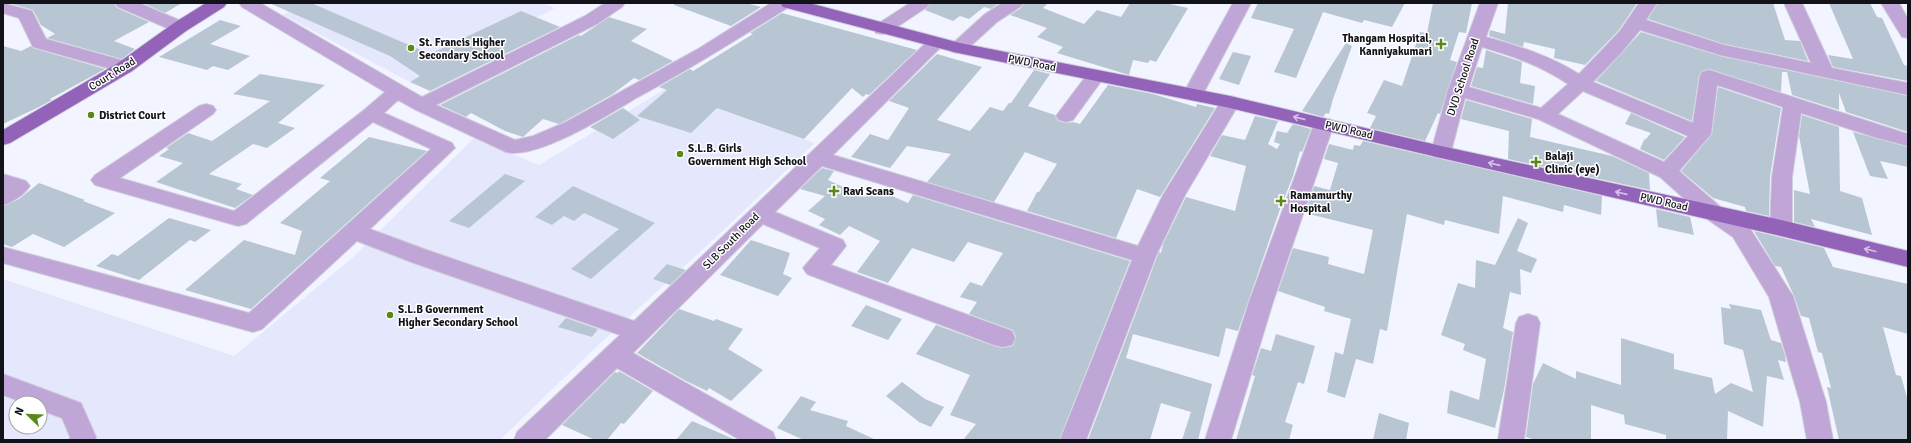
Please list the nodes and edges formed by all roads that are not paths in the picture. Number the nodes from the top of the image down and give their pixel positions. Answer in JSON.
{"nodes":[{"id":1,"x":124,"y":3,"type":"edge"},
{"id":2,"x":218,"y":3,"type":"edge"},
{"id":3,"x":248,"y":3,"type":"edge"},
{"id":4,"x":616,"y":3,"type":"edge"},
{"id":5,"x":783,"y":3,"type":"edge"},
{"id":6,"x":789,"y":3,"type":"edge"},
{"id":7,"x":922,"y":3,"type":"edge"},
{"id":8,"x":1014,"y":3,"type":"edge"},
{"id":9,"x":1242,"y":3,"type":"edge"},
{"id":10,"x":1489,"y":3,"type":"edge"},
{"id":11,"x":1648,"y":3,"type":"edge"},
{"id":12,"x":1793,"y":3,"type":"edge"},
{"id":13,"x":1890,"y":3,"type":"edge"},
{"id":14,"x":3,"y":7,"type":"edge"},
{"id":15,"x":26,"y":15,"type":"junction"},
{"id":16,"x":3,"y":24,"type":"edge"},
{"id":17,"x":1637,"y":24,"type":"junction"},
{"id":18,"x":180,"y":28,"type":"junction"},
{"id":19,"x":882,"y":29,"type":"junction"},
{"id":20,"x":1908,"y":33,"type":"edge"},
{"id":21,"x":1475,"y":39,"type":"junction"},
{"id":22,"x":936,"y":43,"type":"junction"},
{"id":23,"x":958,"y":48,"type":"junction"},
{"id":24,"x":125,"y":67,"type":"junction"},
{"id":25,"x":1826,"y":73,"type":"junction"},
{"id":26,"x":1096,"y":76,"type":"junction"},
{"id":27,"x":1580,"y":83,"type":"junction"},
{"id":28,"x":1908,"y":89,"type":"edge"},
{"id":29,"x":1458,"y":90,"type":"junction"},
{"id":30,"x":397,"y":91,"type":"junction"},
{"id":31,"x":1193,"y":94,"type":"junction"},
{"id":32,"x":1230,"y":102,"type":"junction"},
{"id":33,"x":1794,"y":103,"type":"junction"},
{"id":34,"x":422,"y":105,"type":"junction"},
{"id":35,"x":206,"y":110,"type":"dead end"},
{"id":36,"x":371,"y":114,"type":"junction"},
{"id":37,"x":1545,"y":115,"type":"junction"},
{"id":38,"x":1066,"y":116,"type":"dead end"},
{"id":39,"x":1324,"y":124,"type":"junction"},
{"id":40,"x":1701,"y":134,"type":"junction"},
{"id":41,"x":3,"y":139,"type":"edge"},
{"id":42,"x":1908,"y":140,"type":"edge"},
{"id":43,"x":1441,"y":152,"type":"junction"},
{"id":44,"x":819,"y":158,"type":"junction"},
{"id":45,"x":1667,"y":172,"type":"junction"},
{"id":46,"x":3,"y":181,"type":"edge"},
{"id":47,"x":3,"y":198,"type":"edge"},
{"id":48,"x":759,"y":214,"type":"junction"},
{"id":49,"x":1715,"y":214,"type":"junction"},
{"id":50,"x":1781,"y":228,"type":"junction"},
{"id":51,"x":353,"y":231,"type":"junction"},
{"id":52,"x":3,"y":255,"type":"edge"},
{"id":53,"x":1145,"y":256,"type":"junction"},
{"id":54,"x":1908,"y":259,"type":"edge"},
{"id":55,"x":1528,"y":323,"type":"dead end"},
{"id":56,"x":639,"y":332,"type":"junction"},
{"id":57,"x":1003,"y":338,"type":"dead end"},
{"id":58,"x":616,"y":355,"type":"junction"},
{"id":59,"x":3,"y":384,"type":"edge"},
{"id":60,"x":82,"y":440,"type":"edge"},
{"id":61,"x":527,"y":440,"type":"edge"},
{"id":62,"x":763,"y":440,"type":"edge"},
{"id":63,"x":1073,"y":440,"type":"edge"},
{"id":64,"x":1218,"y":440,"type":"edge"},
{"id":65,"x":1511,"y":440,"type":"edge"},
{"id":66,"x":1820,"y":440,"type":"edge"}],
"edges":[{"from":1,"to":18,"type":"street"},
{"from":2,"to":18,"type":"main road","name":"Court Road"},
{"from":3,"to":30,"type":"street"},
{"from":4,"to":34,"type":"street"},
{"from":5,"to":34,"type":"street"},
{"from":6,"to":19,"type":"main road","name":"PWD Road"},
{"from":7,"to":19,"type":"street"},
{"from":8,"to":23,"type":"street"},
{"from":9,"to":31,"type":"street"},
{"from":10,"to":21,"type":"street","name":"DVD School Road"},
{"from":11,"to":17,"type":"street"},
{"from":12,"to":25,"type":"street"},
{"from":13,"to":20,"type":"street"},
{"from":14,"to":15,"type":"street"},
{"from":15,"to":16,"type":"street"},
{"from":15,"to":24,"type":"street"},
{"from":17,"to":25,"type":"street"},
{"from":17,"to":27,"type":"street"},
{"from":18,"to":24,"type":"main road","name":"Court Road"},
{"from":19,"to":22,"type":"main road","name":"PWD Road"},
{"from":21,"to":27,"type":"street"},
{"from":21,"to":29,"type":"street","name":"DVD School Road"},
{"from":22,"to":23,"type":"main road","name":"PWD Road"},
{"from":22,"to":44,"type":"street","name":"SLB South Road"},
{"from":23,"to":26,"type":"main road","name":"PWD Road"},
{"from":24,"to":41,"type":"main road","name":"Court Road"},
{"from":25,"to":28,"type":"street"},
{"from":26,"to":31,"type":"main road","name":"PWD Road"},
{"from":26,"to":38,"type":"street"},
{"from":27,"to":37,"type":"street"},
{"from":27,"to":40,"type":"street"},
{"from":29,"to":37,"type":"street"},
{"from":29,"to":43,"type":"street","name":"DVD School Road"},
{"from":30,"to":34,"type":"street"},
{"from":30,"to":36,"type":"street"},
{"from":31,"to":32,"type":"main road","name":"PWD Road"},
{"from":39,"to":32,"type":"main road","name":"PWD Road","one_way":true},
{"from":32,"to":53,"type":"street"},
{"from":33,"to":40,"type":"street"},
{"from":33,"to":42,"type":"street"},
{"from":33,"to":50,"type":"street"},
{"from":35,"to":36,"type":"street"},
{"from":36,"to":51,"type":"street"},
{"from":37,"to":45,"type":"street"},
{"from":39,"to":43,"type":"main road","name":"PWD Road"},
{"from":39,"to":64,"type":"street"},
{"from":40,"to":45,"type":"street"},
{"from":49,"to":43,"type":"main road","name":"PWD Road","one_way":true},
{"from":44,"to":48,"type":"street","name":"SLB South Road"},
{"from":44,"to":53,"type":"street"},
{"from":45,"to":49,"type":"street"},
{"from":46,"to":47,"type":"street"},
{"from":48,"to":56,"type":"street","name":"SLB South Road"},
{"from":48,"to":57,"type":"street"},
{"from":49,"to":50,"type":"main road","name":"PWD Road"},
{"from":49,"to":66,"type":"street"},
{"from":54,"to":50,"type":"main road","name":"PWD Road","one_way":true},
{"from":51,"to":52,"type":"street"},
{"from":51,"to":56,"type":"street"},
{"from":53,"to":63,"type":"street"},
{"from":55,"to":65,"type":"street"},
{"from":56,"to":58,"type":"street","name":"SLB South Road"},
{"from":58,"to":61,"type":"street","name":"SLB South Road"},
{"from":58,"to":62,"type":"street"},
{"from":59,"to":60,"type":"street"}]}
